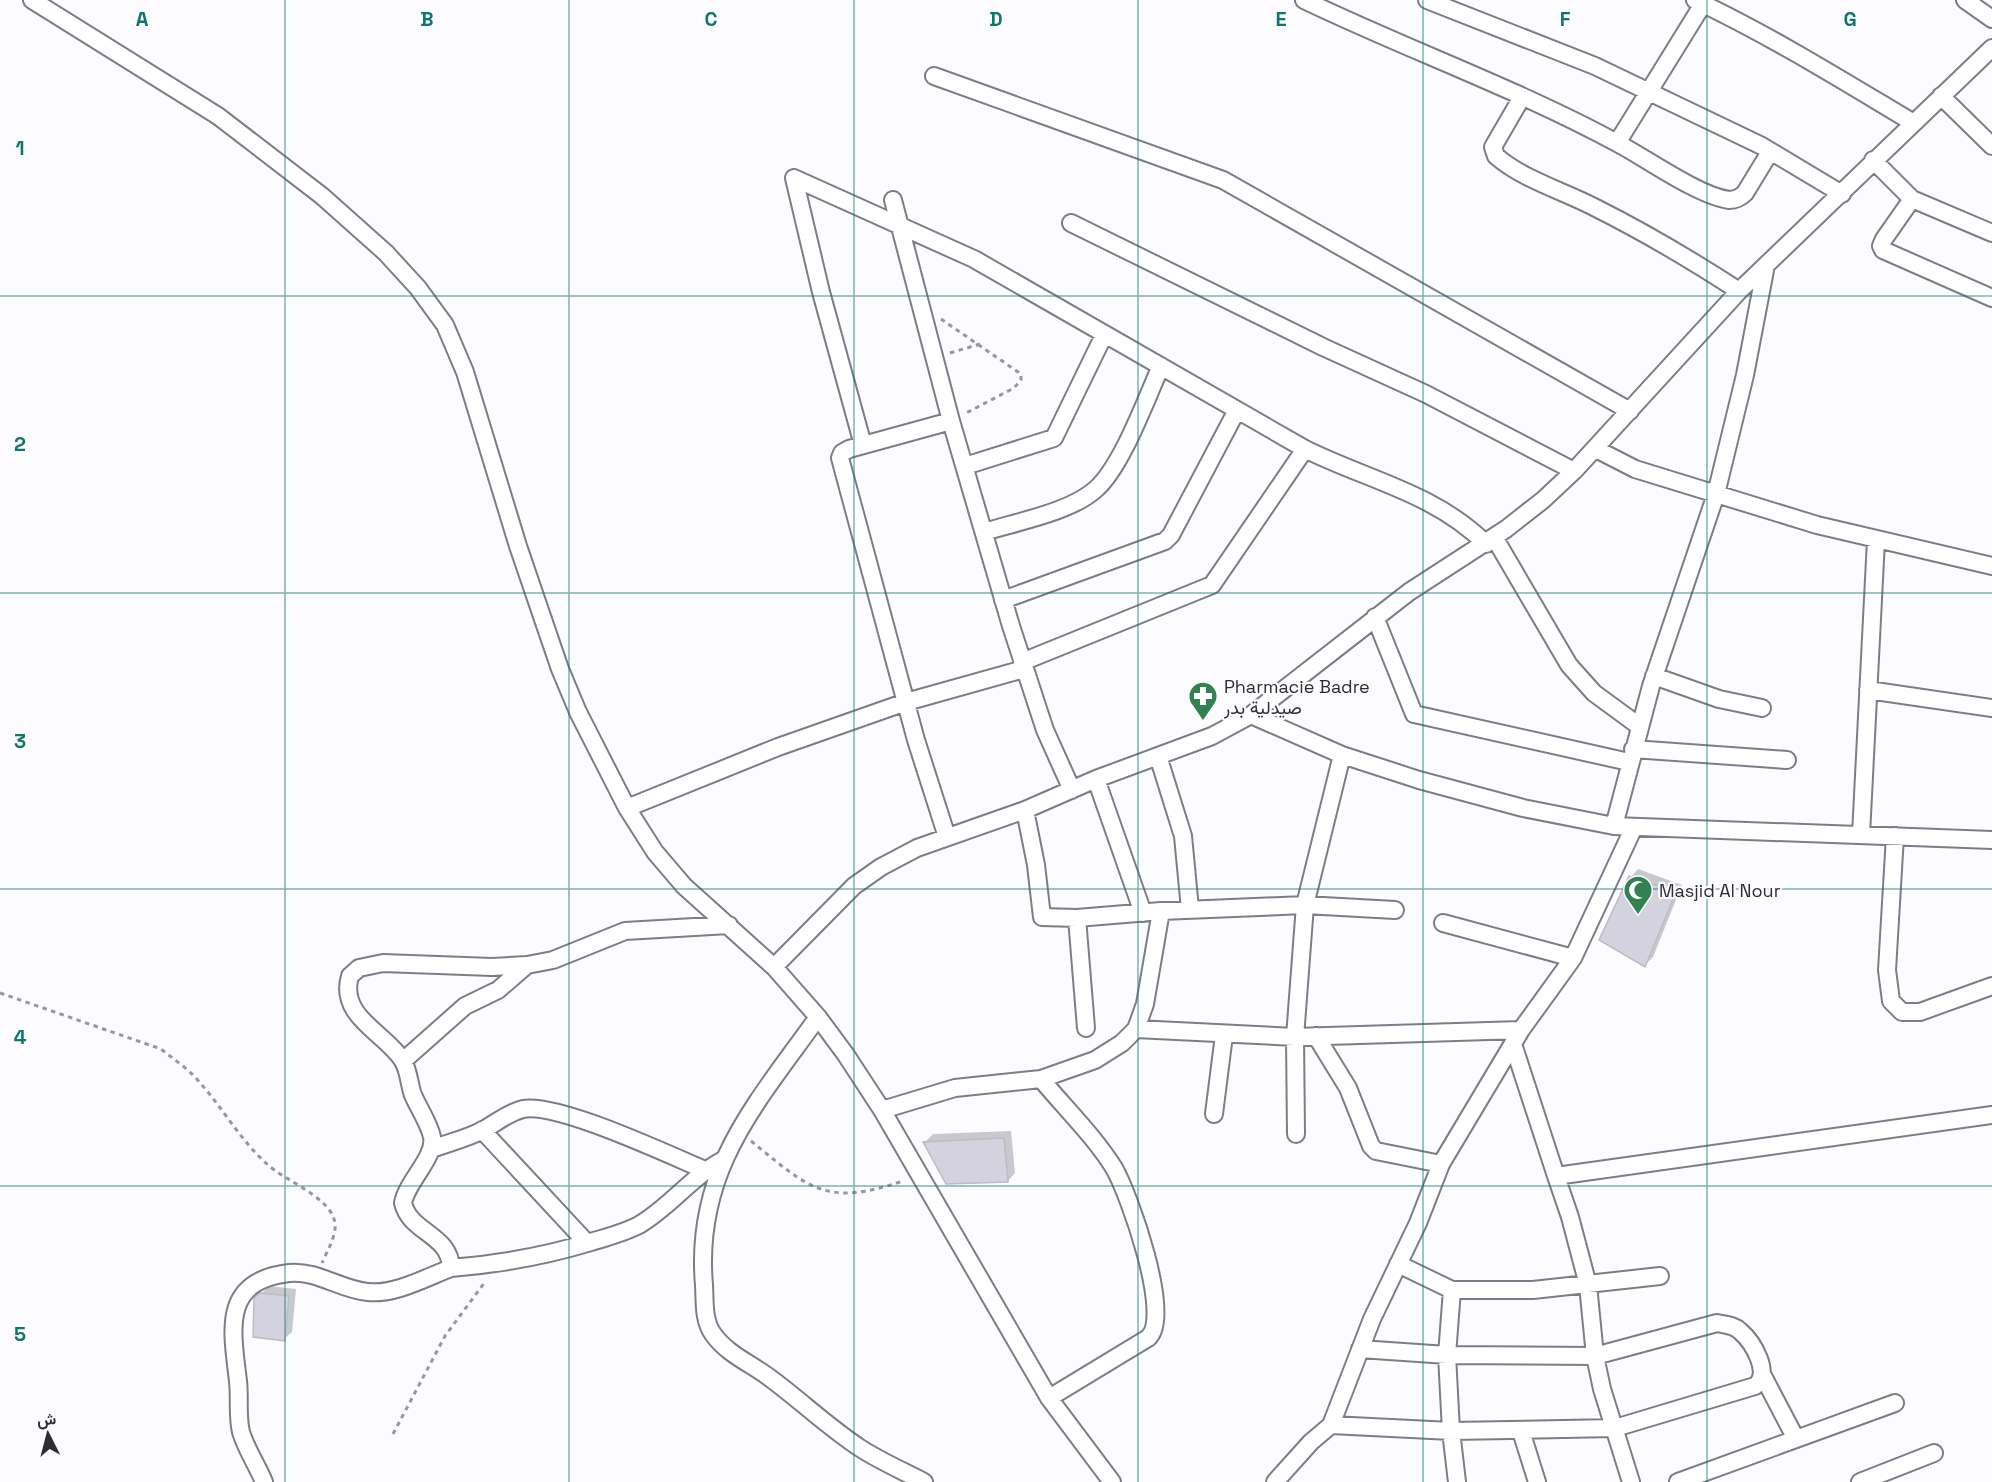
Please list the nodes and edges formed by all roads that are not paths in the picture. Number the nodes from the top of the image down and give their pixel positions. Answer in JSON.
{"nodes":[{"id":1,"x":32,"y":0,"type":"edge"},
{"id":2,"x":1427,"y":0,"type":"edge"},
{"id":3,"x":1965,"y":0,"type":"edge"},
{"id":4,"x":1306,"y":1,"type":"edge"},
{"id":5,"x":1699,"y":2,"type":"edge"},
{"id":6,"x":1992,"y":19,"type":"edge"},
{"id":7,"x":1991,"y":50,"type":"edge"},
{"id":8,"x":934,"y":76,"type":"dead end"},
{"id":9,"x":1649,"y":91,"type":"junction"},
{"id":10,"x":1941,"y":96,"type":"junction"},
{"id":11,"x":1522,"y":97,"type":"junction"},
{"id":12,"x":1912,"y":122,"type":"junction"},
{"id":13,"x":1617,"y":142,"type":"junction"},
{"id":14,"x":1992,"y":146,"type":"edge"},
{"id":15,"x":1770,"y":152,"type":"junction"},
{"id":16,"x":1873,"y":160,"type":"junction"},
{"id":17,"x":1842,"y":194,"type":"junction"},
{"id":18,"x":1912,"y":199,"type":"junction"},
{"id":19,"x":893,"y":200,"type":"dead end"},
{"id":20,"x":1071,"y":223,"type":"dead end"},
{"id":21,"x":900,"y":224,"type":"junction"},
{"id":22,"x":1992,"y":233,"type":"edge"},
{"id":23,"x":1766,"y":265,"type":"junction"},
{"id":24,"x":1740,"y":291,"type":"junction"},
{"id":25,"x":1992,"y":298,"type":"edge"},
{"id":26,"x":1104,"y":334,"type":"junction"},
{"id":27,"x":1161,"y":366,"type":"junction"},
{"id":28,"x":1237,"y":410,"type":"junction"},
{"id":29,"x":1630,"y":411,"type":"junction"},
{"id":30,"x":951,"y":421,"type":"junction"},
{"id":31,"x":863,"y":445,"type":"junction"},
{"id":32,"x":1596,"y":448,"type":"junction"},
{"id":33,"x":1305,"y":449,"type":"junction"},
{"id":34,"x":964,"y":466,"type":"junction"},
{"id":35,"x":1574,"y":471,"type":"junction"},
{"id":36,"x":1716,"y":494,"type":"junction"},
{"id":37,"x":984,"y":532,"type":"junction"},
{"id":38,"x":1876,"y":540,"type":"junction"},
{"id":39,"x":1490,"y":541,"type":"junction"},
{"id":40,"x":1992,"y":566,"type":"edge"},
{"id":41,"x":1003,"y":600,"type":"junction"},
{"id":42,"x":1375,"y":616,"type":"junction"},
{"id":43,"x":1023,"y":666,"type":"junction"},
{"id":44,"x":1654,"y":676,"type":"junction"},
{"id":45,"x":1868,"y":690,"type":"junction"},
{"id":46,"x":906,"y":702,"type":"junction"},
{"id":47,"x":1762,"y":708,"type":"dead end"},
{"id":48,"x":1992,"y":708,"type":"edge"},
{"id":49,"x":1251,"y":714,"type":"junction"},
{"id":50,"x":1639,"y":726,"type":"junction"},
{"id":51,"x":1342,"y":755,"type":"junction"},
{"id":52,"x":1158,"y":756,"type":"junction"},
{"id":53,"x":1631,"y":756,"type":"junction"},
{"id":54,"x":1787,"y":760,"type":"dead end"},
{"id":55,"x":1096,"y":779,"type":"junction"},
{"id":56,"x":1072,"y":790,"type":"junction"},
{"id":57,"x":627,"y":808,"type":"junction"},
{"id":58,"x":1025,"y":810,"type":"junction"},
{"id":59,"x":1614,"y":826,"type":"junction"},
{"id":60,"x":1634,"y":827,"type":"junction"},
{"id":61,"x":1861,"y":835,"type":"junction"},
{"id":62,"x":1896,"y":836,"type":"junction"},
{"id":63,"x":947,"y":837,"type":"junction"},
{"id":64,"x":1992,"y":840,"type":"edge"},
{"id":65,"x":1305,"y":905,"type":"junction"},
{"id":66,"x":1190,"y":909,"type":"junction"},
{"id":67,"x":1395,"y":910,"type":"dead end"},
{"id":68,"x":1161,"y":911,"type":"junction"},
{"id":69,"x":1143,"y":913,"type":"junction"},
{"id":70,"x":1077,"y":918,"type":"junction"},
{"id":71,"x":1443,"y":923,"type":"dead end"},
{"id":72,"x":729,"y":925,"type":"junction"},
{"id":73,"x":1573,"y":958,"type":"junction"},
{"id":74,"x":527,"y":965,"type":"junction"},
{"id":75,"x":774,"y":967,"type":"junction"},
{"id":76,"x":1992,"y":986,"type":"edge"},
{"id":77,"x":818,"y":1017,"type":"junction"},
{"id":78,"x":1086,"y":1028,"type":"dead end"},
{"id":79,"x":1136,"y":1029,"type":"junction"},
{"id":80,"x":1224,"y":1035,"type":"junction"},
{"id":81,"x":1295,"y":1036,"type":"junction"},
{"id":82,"x":1316,"y":1036,"type":"junction"},
{"id":83,"x":1517,"y":1037,"type":"junction"},
{"id":84,"x":403,"y":1061,"type":"junction"},
{"id":85,"x":1041,"y":1079,"type":"junction"},
{"id":86,"x":882,"y":1110,"type":"junction"},
{"id":87,"x":1214,"y":1114,"type":"dead end"},
{"id":88,"x":1992,"y":1115,"type":"edge"},
{"id":89,"x":482,"y":1130,"type":"junction"},
{"id":90,"x":1296,"y":1134,"type":"dead end"},
{"id":91,"x":432,"y":1149,"type":"junction"},
{"id":92,"x":723,"y":1160,"type":"junction"},
{"id":93,"x":1441,"y":1164,"type":"junction"},
{"id":94,"x":705,"y":1170,"type":"junction"},
{"id":95,"x":1556,"y":1176,"type":"junction"},
{"id":96,"x":587,"y":1243,"type":"junction"},
{"id":97,"x":1398,"y":1264,"type":"junction"},
{"id":98,"x":451,"y":1268,"type":"junction"},
{"id":99,"x":1660,"y":1276,"type":"dead end"},
{"id":100,"x":1588,"y":1285,"type":"junction"},
{"id":101,"x":1452,"y":1290,"type":"junction"},
{"id":102,"x":1360,"y":1349,"type":"junction"},
{"id":103,"x":1447,"y":1355,"type":"junction"},
{"id":104,"x":1595,"y":1356,"type":"junction"},
{"id":105,"x":1763,"y":1376,"type":"junction"},
{"id":106,"x":1049,"y":1398,"type":"junction"},
{"id":107,"x":1895,"y":1403,"type":"dead end"},
{"id":108,"x":1331,"y":1425,"type":"junction"},
{"id":109,"x":1615,"y":1428,"type":"junction"},
{"id":110,"x":1451,"y":1431,"type":"junction"},
{"id":111,"x":1521,"y":1431,"type":"junction"},
{"id":112,"x":1796,"y":1439,"type":"junction"},
{"id":113,"x":1934,"y":1453,"type":"dead end"},
{"id":114,"x":264,"y":1482,"type":"edge"},
{"id":115,"x":924,"y":1482,"type":"edge"},
{"id":116,"x":1112,"y":1482,"type":"edge"},
{"id":117,"x":1275,"y":1482,"type":"edge"},
{"id":118,"x":1457,"y":1482,"type":"edge"},
{"id":119,"x":1537,"y":1482,"type":"edge"},
{"id":120,"x":1631,"y":1482,"type":"edge"},
{"id":121,"x":1678,"y":1482,"type":"edge"},
{"id":122,"x":1860,"y":1482,"type":"edge"}],
"edges":[{"from":1,"to":57,"type":"street"},
{"from":2,"to":9,"type":"street"},
{"from":3,"to":6,"type":"street"},
{"from":4,"to":11,"type":"street"},
{"from":5,"to":9,"type":"street"},
{"from":5,"to":12,"type":"street"},
{"from":7,"to":10,"type":"street"},
{"from":8,"to":29,"type":"street"},
{"from":9,"to":13,"type":"street"},
{"from":9,"to":15,"type":"street"},
{"from":10,"to":12,"type":"street"},
{"from":10,"to":14,"type":"street"},
{"from":11,"to":13,"type":"street"},
{"from":11,"to":24,"type":"street"},
{"from":12,"to":16,"type":"street"},
{"from":13,"to":15,"type":"street"},
{"from":15,"to":17,"type":"street"},
{"from":16,"to":17,"type":"street"},
{"from":16,"to":18,"type":"street"},
{"from":17,"to":23,"type":"street"},
{"from":18,"to":22,"type":"street"},
{"from":18,"to":25,"type":"street"},
{"from":19,"to":21,"type":"street"},
{"from":20,"to":35,"type":"street"},
{"from":21,"to":26,"type":"street"},
{"from":21,"to":30,"type":"street"},
{"from":21,"to":31,"type":"street"},
{"from":23,"to":24,"type":"street"},
{"from":23,"to":36,"type":"street"},
{"from":24,"to":29,"type":"street"},
{"from":26,"to":27,"type":"street"},
{"from":26,"to":34,"type":"street"},
{"from":27,"to":28,"type":"street"},
{"from":27,"to":37,"type":"street"},
{"from":28,"to":33,"type":"street"},
{"from":28,"to":41,"type":"street"},
{"from":29,"to":32,"type":"street"},
{"from":30,"to":31,"type":"street"},
{"from":30,"to":34,"type":"street"},
{"from":31,"to":46,"type":"street"},
{"from":32,"to":35,"type":"street"},
{"from":32,"to":36,"type":"street"},
{"from":33,"to":39,"type":"street"},
{"from":33,"to":43,"type":"street"},
{"from":34,"to":37,"type":"street"},
{"from":35,"to":39,"type":"street"},
{"from":36,"to":38,"type":"street"},
{"from":36,"to":44,"type":"street"},
{"from":37,"to":41,"type":"street"},
{"from":38,"to":40,"type":"street"},
{"from":38,"to":45,"type":"street"},
{"from":39,"to":42,"type":"street"},
{"from":39,"to":50,"type":"street"},
{"from":41,"to":43,"type":"street"},
{"from":42,"to":49,"type":"street"},
{"from":42,"to":53,"type":"street"},
{"from":43,"to":46,"type":"street"},
{"from":43,"to":56,"type":"street"},
{"from":44,"to":47,"type":"street"},
{"from":44,"to":50,"type":"street"},
{"from":45,"to":48,"type":"street"},
{"from":45,"to":61,"type":"street"},
{"from":46,"to":57,"type":"street"},
{"from":46,"to":63,"type":"street"},
{"from":49,"to":51,"type":"street"},
{"from":49,"to":52,"type":"street"},
{"from":50,"to":53,"type":"street"},
{"from":51,"to":59,"type":"street"},
{"from":51,"to":65,"type":"street"},
{"from":52,"to":55,"type":"street"},
{"from":52,"to":66,"type":"street"},
{"from":53,"to":54,"type":"street"},
{"from":53,"to":59,"type":"street"},
{"from":55,"to":56,"type":"street"},
{"from":55,"to":69,"type":"street"},
{"from":56,"to":58,"type":"street"},
{"from":57,"to":72,"type":"street"},
{"from":58,"to":63,"type":"street"},
{"from":58,"to":70,"type":"street"},
{"from":59,"to":60,"type":"street"},
{"from":60,"to":61,"type":"street"},
{"from":60,"to":73,"type":"street"},
{"from":61,"to":62,"type":"street"},
{"from":62,"to":64,"type":"street"},
{"from":62,"to":76,"type":"street"},
{"from":63,"to":75,"type":"street"},
{"from":65,"to":66,"type":"street"},
{"from":65,"to":67,"type":"street"},
{"from":65,"to":81,"type":"street"},
{"from":66,"to":68,"type":"street"},
{"from":68,"to":69,"type":"street"},
{"from":68,"to":79,"type":"street"},
{"from":69,"to":70,"type":"street"},
{"from":70,"to":78,"type":"street"},
{"from":71,"to":73,"type":"street"},
{"from":72,"to":74,"type":"street"},
{"from":72,"to":75,"type":"street"},
{"from":73,"to":83,"type":"street"},
{"from":74,"to":84,"type":"street"},
{"from":74,"to":84,"type":"street"},
{"from":75,"to":77,"type":"street"},
{"from":77,"to":86,"type":"street"},
{"from":77,"to":92,"type":"street"},
{"from":79,"to":80,"type":"street"},
{"from":79,"to":85,"type":"street"},
{"from":80,"to":81,"type":"street"},
{"from":80,"to":87,"type":"street"},
{"from":81,"to":82,"type":"street"},
{"from":81,"to":90,"type":"street"},
{"from":82,"to":83,"type":"street"},
{"from":82,"to":93,"type":"street"},
{"from":83,"to":93,"type":"street"},
{"from":83,"to":95,"type":"street"},
{"from":84,"to":91,"type":"street"},
{"from":85,"to":86,"type":"street"},
{"from":85,"to":106,"type":"street"},
{"from":86,"to":106,"type":"street"},
{"from":88,"to":95,"type":"street"},
{"from":89,"to":91,"type":"street"},
{"from":89,"to":94,"type":"street"},
{"from":89,"to":96,"type":"street"},
{"from":91,"to":98,"type":"street"},
{"from":92,"to":94,"type":"street"},
{"from":92,"to":115,"type":"street"},
{"from":93,"to":97,"type":"street"},
{"from":94,"to":96,"type":"street"},
{"from":95,"to":100,"type":"street"},
{"from":96,"to":98,"type":"street"},
{"from":97,"to":101,"type":"street"},
{"from":97,"to":102,"type":"street"},
{"from":98,"to":114,"type":"street"},
{"from":99,"to":100,"type":"street"},
{"from":100,"to":101,"type":"street"},
{"from":100,"to":104,"type":"street"},
{"from":101,"to":103,"type":"street"},
{"from":102,"to":103,"type":"street"},
{"from":102,"to":108,"type":"street"},
{"from":103,"to":104,"type":"street"},
{"from":103,"to":110,"type":"street"},
{"from":104,"to":105,"type":"street"},
{"from":104,"to":109,"type":"street"},
{"from":105,"to":109,"type":"street"},
{"from":105,"to":112,"type":"street"},
{"from":106,"to":116,"type":"street"},
{"from":107,"to":112,"type":"street"},
{"from":108,"to":110,"type":"street"},
{"from":108,"to":117,"type":"street"},
{"from":109,"to":111,"type":"street"},
{"from":109,"to":120,"type":"street"},
{"from":110,"to":111,"type":"street"},
{"from":110,"to":118,"type":"street"},
{"from":111,"to":119,"type":"street"},
{"from":112,"to":121,"type":"street"},
{"from":113,"to":122,"type":"street"}]}
